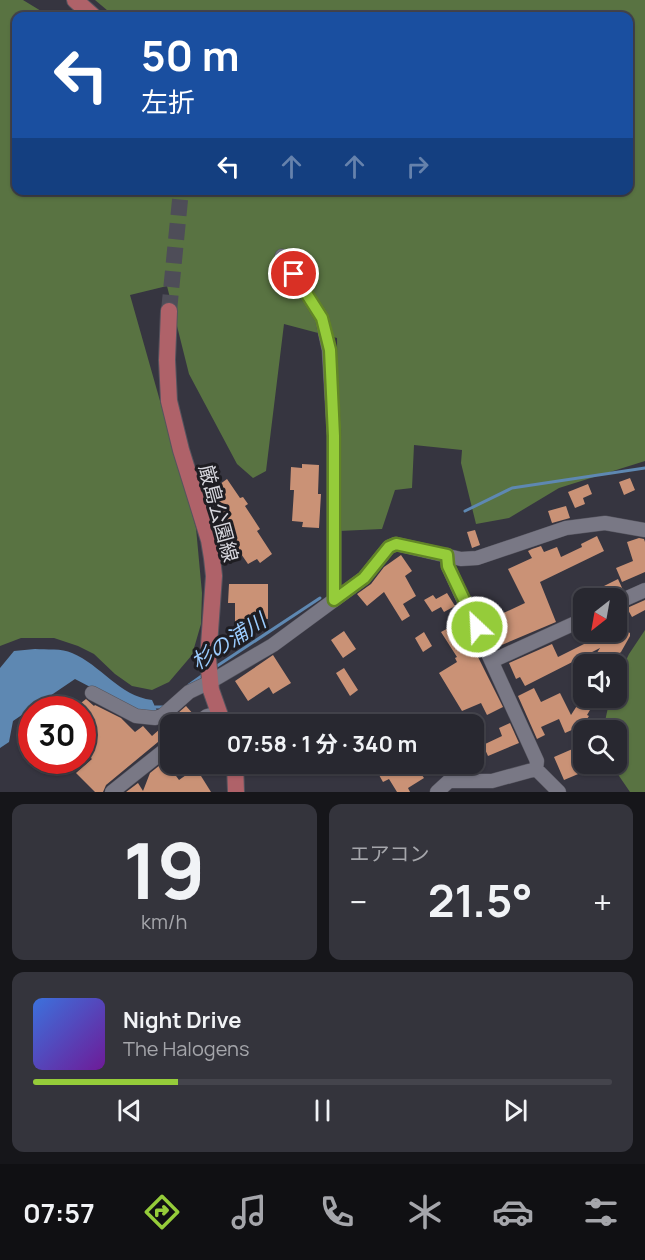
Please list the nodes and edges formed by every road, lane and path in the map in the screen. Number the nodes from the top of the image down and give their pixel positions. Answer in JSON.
{"nodes":[{"id":1,"x":75,"y":0,"type":"edge"},
{"id":2,"x":88,"y":12,"type":"edge"},
{"id":3,"x":282,"y":256,"type":"dead end"},
{"id":4,"x":169,"y":311,"type":"tunnel mouth"},
{"id":5,"x":645,"y":530,"type":"edge"},
{"id":6,"x":447,"y":555,"type":"junction"},
{"id":7,"x":645,"y":590,"type":"edge"},
{"id":8,"x":627,"y":598,"type":"edge"},
{"id":9,"x":334,"y":600,"type":"junction"},
{"id":10,"x":573,"y":624,"type":"edge"},
{"id":11,"x":492,"y":661,"type":"junction"},
{"id":12,"x":209,"y":679,"type":"junction"},
{"id":13,"x":92,"y":693,"type":"dead end"},
{"id":14,"x":220,"y":714,"type":"edge"},
{"id":15,"x":160,"y":754,"type":"edge"},
{"id":16,"x":536,"y":769,"type":"junction"},
{"id":17,"x":235,"y":774,"type":"edge"},
{"id":18,"x":112,"y":792,"type":"edge"},
{"id":19,"x":236,"y":792,"type":"edge"},
{"id":20,"x":437,"y":792,"type":"edge"},
{"id":21,"x":559,"y":792,"type":"edge"}],
"edges":[{"from":1,"to":2,"type":"main road"},
{"from":3,"to":9,"type":"street"},
{"from":4,"to":12,"type":"main road","name":"厳島公園線"},
{"from":5,"to":6,"type":"street"},
{"from":6,"to":9,"type":"street"},
{"from":6,"to":11,"type":"street"},
{"from":7,"to":8,"type":"street"},
{"from":9,"to":12,"type":"street"},
{"from":10,"to":11,"type":"street"},
{"from":11,"to":16,"type":"street"},
{"from":12,"to":13,"type":"street"},
{"from":12,"to":14,"type":"main road","name":"厳島公園線"},
{"from":15,"to":18,"type":"street"},
{"from":16,"to":20,"type":"street"},
{"from":16,"to":21,"type":"street"},
{"from":17,"to":19,"type":"main road"}]}
